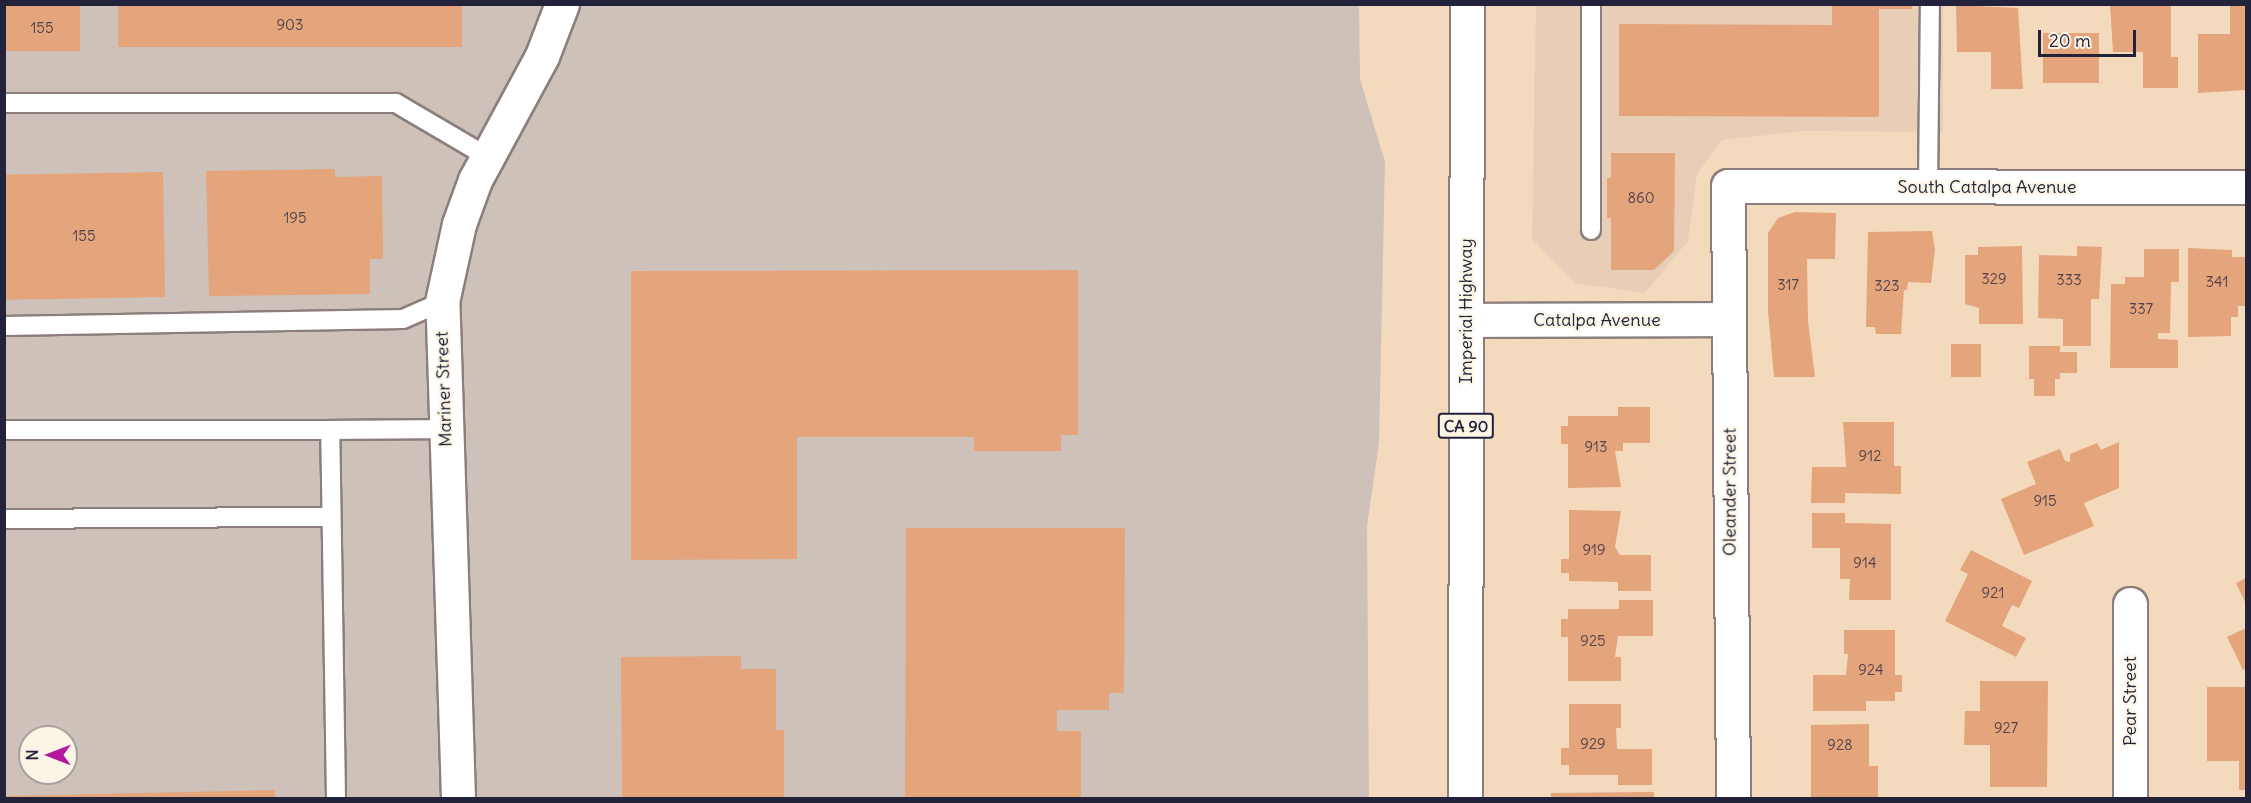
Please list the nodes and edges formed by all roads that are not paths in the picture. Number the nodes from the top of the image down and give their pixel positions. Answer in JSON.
{"nodes":[{"id":1,"x":562,"y":4,"type":"edge"},
{"id":2,"x":1467,"y":4,"type":"edge"},
{"id":3,"x":1591,"y":4,"type":"edge"},
{"id":4,"x":1930,"y":4,"type":"edge"},
{"id":5,"x":4,"y":104,"type":"edge"},
{"id":6,"x":486,"y":156,"type":"junction"},
{"id":7,"x":1728,"y":186,"type":"joint"},
{"id":8,"x":1928,"y":187,"type":"junction"},
{"id":9,"x":2247,"y":187,"type":"edge"},
{"id":10,"x":1591,"y":230,"type":"dead end"},
{"id":11,"x":442,"y":302,"type":"junction"},
{"id":12,"x":1729,"y":319,"type":"junction"},
{"id":13,"x":1466,"y":320,"type":"junction"},
{"id":14,"x":4,"y":326,"type":"edge"},
{"id":15,"x":446,"y":429,"type":"junction"},
{"id":16,"x":4,"y":430,"type":"edge"},
{"id":17,"x":330,"y":430,"type":"junction"},
{"id":18,"x":331,"y":517,"type":"junction"},
{"id":19,"x":4,"y":519,"type":"edge"},
{"id":20,"x":2130,"y":604,"type":"dead end"},
{"id":21,"x":336,"y":798,"type":"edge"},
{"id":22,"x":458,"y":798,"type":"edge"},
{"id":23,"x":1465,"y":798,"type":"edge"},
{"id":24,"x":1732,"y":798,"type":"edge"},
{"id":25,"x":2130,"y":798,"type":"edge"}],
"edges":[{"from":1,"to":6,"type":"street","name":"Mariner Street"},
{"from":2,"to":13,"type":"street","name":"Imperial Highway","number":"CA 90"},
{"from":3,"to":10,"type":"lane"},
{"from":4,"to":8,"type":"lane"},
{"from":5,"to":6,"type":"lane"},
{"from":6,"to":11,"type":"street","name":"Mariner Street"},
{"from":7,"to":8,"type":"street","name":"South Catalpa Avenue"},
{"from":7,"to":12,"type":"street","name":"Oleander Street"},
{"from":8,"to":9,"type":"street","name":"South Catalpa Avenue"},
{"from":11,"to":14,"type":"lane"},
{"from":11,"to":15,"type":"street","name":"Mariner Street"},
{"from":12,"to":13,"type":"street","name":"Catalpa Avenue"},
{"from":12,"to":24,"type":"street","name":"Oleander Street"},
{"from":13,"to":23,"type":"street","name":"Imperial Highway","number":"CA 90"},
{"from":15,"to":17,"type":"lane"},
{"from":15,"to":22,"type":"street","name":"Mariner Street"},
{"from":16,"to":17,"type":"lane"},
{"from":17,"to":18,"type":"lane"},
{"from":18,"to":19,"type":"lane"},
{"from":18,"to":21,"type":"lane"},
{"from":20,"to":25,"type":"street","name":"Pear Street"}]}
